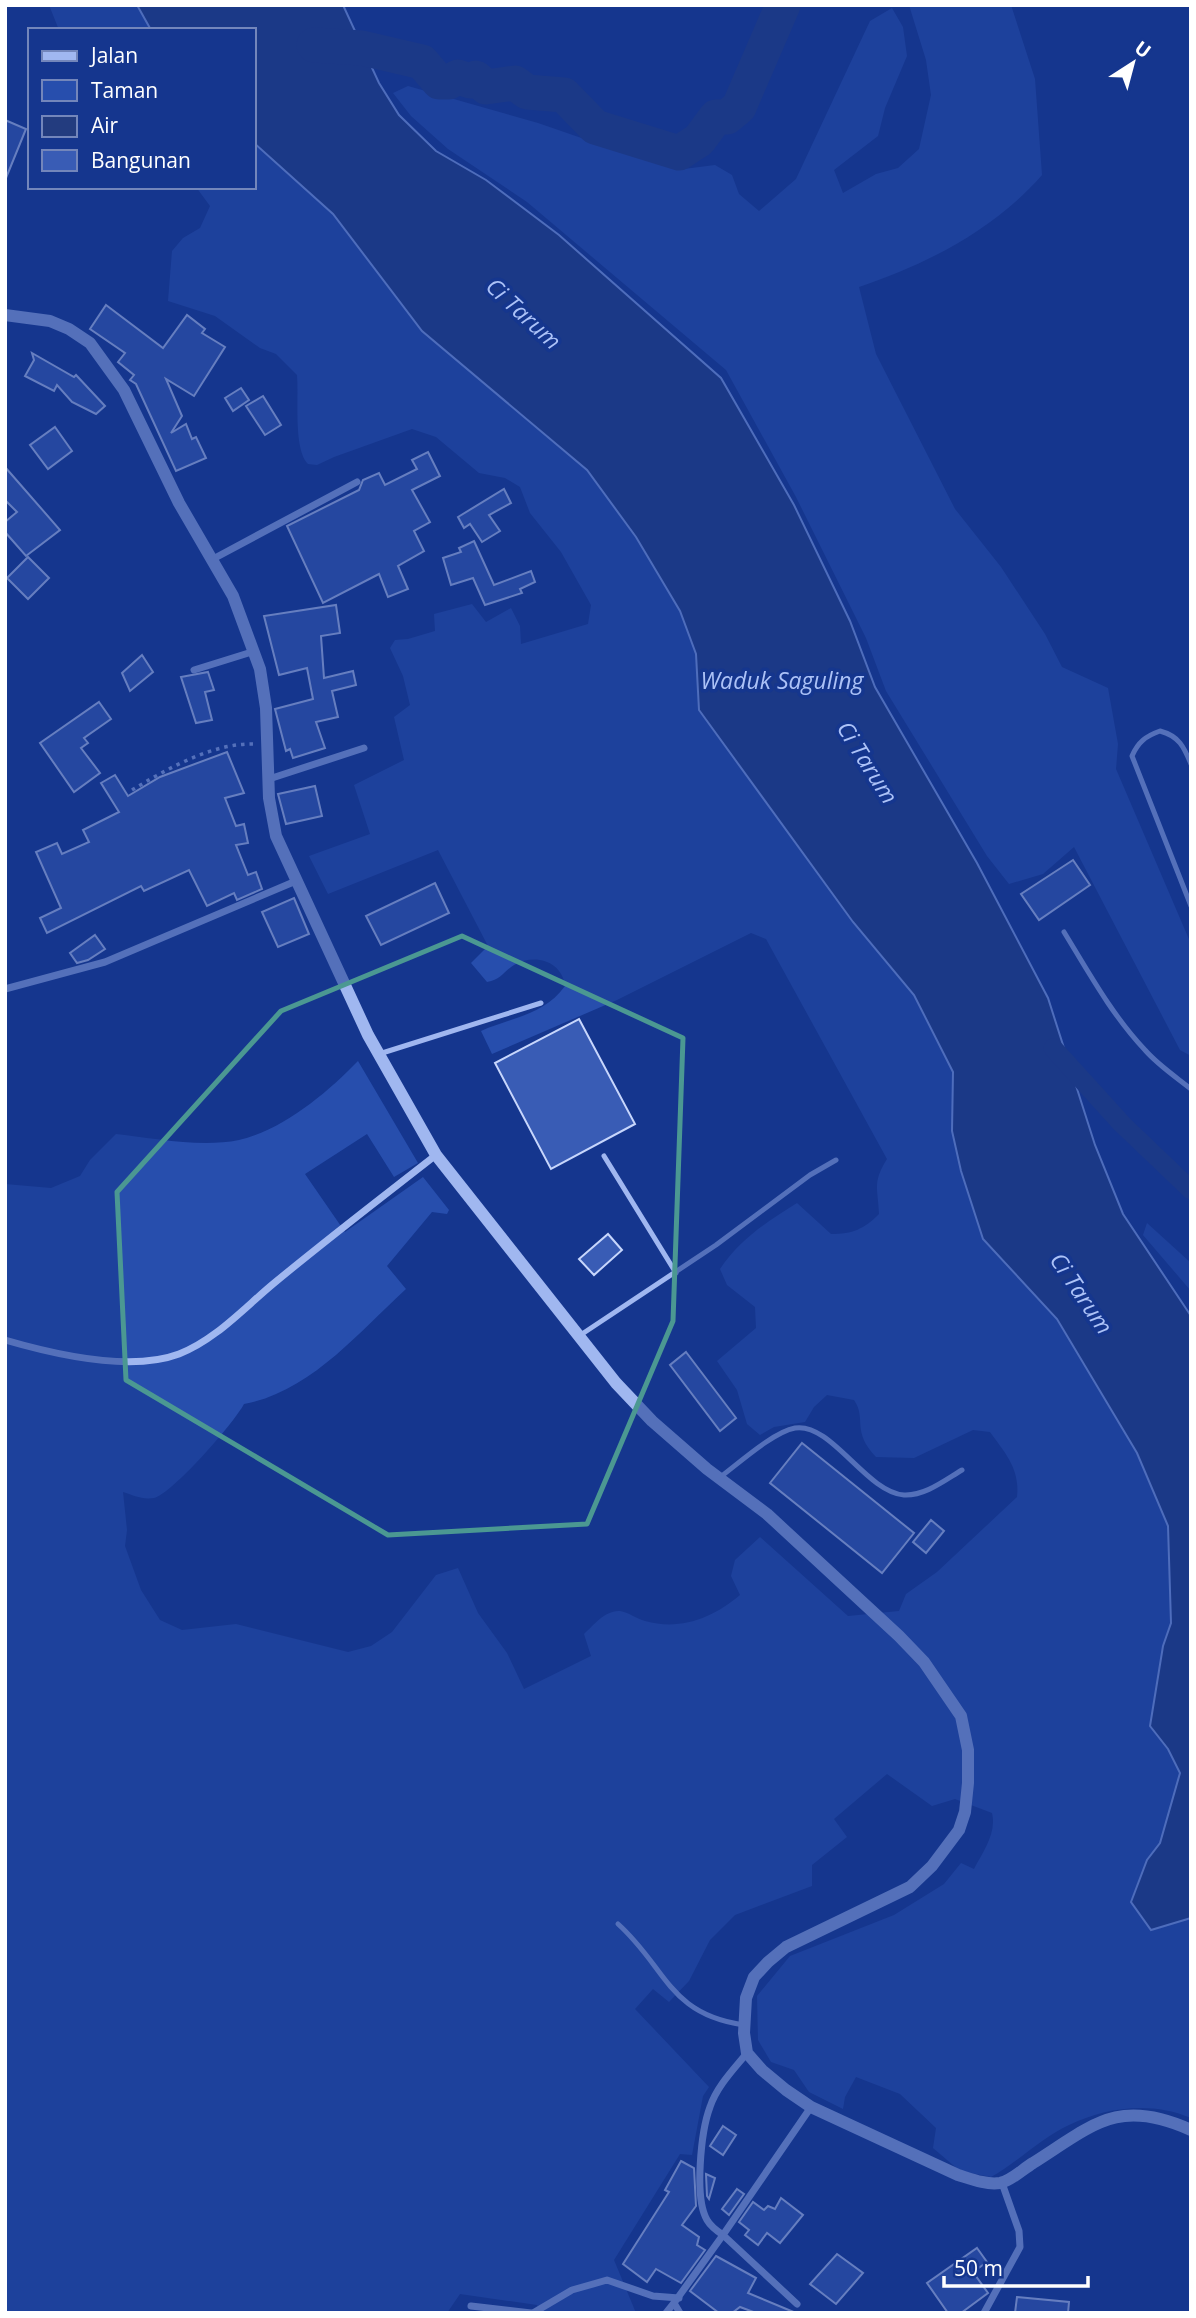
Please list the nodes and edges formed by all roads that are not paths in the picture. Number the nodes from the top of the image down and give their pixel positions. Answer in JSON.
{"nodes":[{"id":1,"x":5,"y":315,"type":"edge"},
{"id":2,"x":357,"y":482,"type":"dead end"},
{"id":3,"x":213,"y":559,"type":"junction"},
{"id":4,"x":255,"y":650,"type":"junction"},
{"id":5,"x":194,"y":670,"type":"dead end"},
{"id":6,"x":364,"y":748,"type":"dead end"},
{"id":7,"x":1191,"y":764,"type":"edge"},
{"id":8,"x":269,"y":779,"type":"junction"},
{"id":9,"x":296,"y":881,"type":"junction"},
{"id":10,"x":1191,"y":906,"type":"edge"},
{"id":11,"x":1064,"y":932,"type":"dead end"},
{"id":12,"x":5,"y":989,"type":"edge"},
{"id":13,"x":541,"y":1003,"type":"dead end"},
{"id":14,"x":379,"y":1054,"type":"junction"},
{"id":15,"x":1191,"y":1089,"type":"edge"},
{"id":16,"x":436,"y":1155,"type":"junction"},
{"id":17,"x":604,"y":1156,"type":"dead end"},
{"id":18,"x":836,"y":1160,"type":"dead end"},
{"id":19,"x":676,"y":1273,"type":"junction"},
{"id":20,"x":579,"y":1336,"type":"junction"},
{"id":21,"x":5,"y":1340,"type":"edge"},
{"id":22,"x":962,"y":1470,"type":"dead end"},
{"id":23,"x":719,"y":1478,"type":"junction"},
{"id":24,"x":618,"y":1924,"type":"dead end"},
{"id":25,"x":744,"y":2025,"type":"junction"},
{"id":26,"x":747,"y":2053,"type":"junction"},
{"id":27,"x":811,"y":2107,"type":"junction"},
{"id":28,"x":1191,"y":2130,"type":"edge"},
{"id":29,"x":1002,"y":2183,"type":"junction"},
{"id":30,"x":723,"y":2235,"type":"junction"},
{"id":31,"x":677,"y":2301,"type":"junction"},
{"id":32,"x":797,"y":2304,"type":"dead end"},
{"id":33,"x":471,"y":2306,"type":"dead end"},
{"id":34,"x":532,"y":2313,"type":"edge"},
{"id":35,"x":666,"y":2313,"type":"edge"},
{"id":36,"x":680,"y":2313,"type":"edge"},
{"id":37,"x":984,"y":2313,"type":"edge"}],
"edges":[{"from":1,"to":3,"type":"street"},
{"from":2,"to":3,"type":"street"},
{"from":3,"to":4,"type":"street"},
{"from":4,"to":5,"type":"street"},
{"from":4,"to":8,"type":"street"},
{"from":6,"to":8,"type":"street"},
{"from":7,"to":10,"type":"lane"},
{"from":8,"to":9,"type":"street"},
{"from":9,"to":12,"type":"street"},
{"from":9,"to":14,"type":"street"},
{"from":11,"to":15,"type":"lane"},
{"from":13,"to":14,"type":"lane"},
{"from":14,"to":16,"type":"street"},
{"from":16,"to":20,"type":"street"},
{"from":16,"to":21,"type":"street"},
{"from":17,"to":19,"type":"lane"},
{"from":18,"to":19,"type":"lane"},
{"from":19,"to":20,"type":"lane"},
{"from":20,"to":23,"type":"street"},
{"from":22,"to":23,"type":"lane"},
{"from":23,"to":25,"type":"street"},
{"from":24,"to":25,"type":"lane"},
{"from":25,"to":26,"type":"street"},
{"from":26,"to":27,"type":"street"},
{"from":26,"to":30,"type":"street"},
{"from":27,"to":29,"type":"street"},
{"from":27,"to":30,"type":"street"},
{"from":28,"to":29,"type":"street"},
{"from":29,"to":37,"type":"street"},
{"from":30,"to":31,"type":"street"},
{"from":30,"to":32,"type":"street"},
{"from":31,"to":34,"type":"street"},
{"from":31,"to":35,"type":"street"},
{"from":31,"to":36,"type":"street"},
{"from":33,"to":34,"type":"street"}]}
